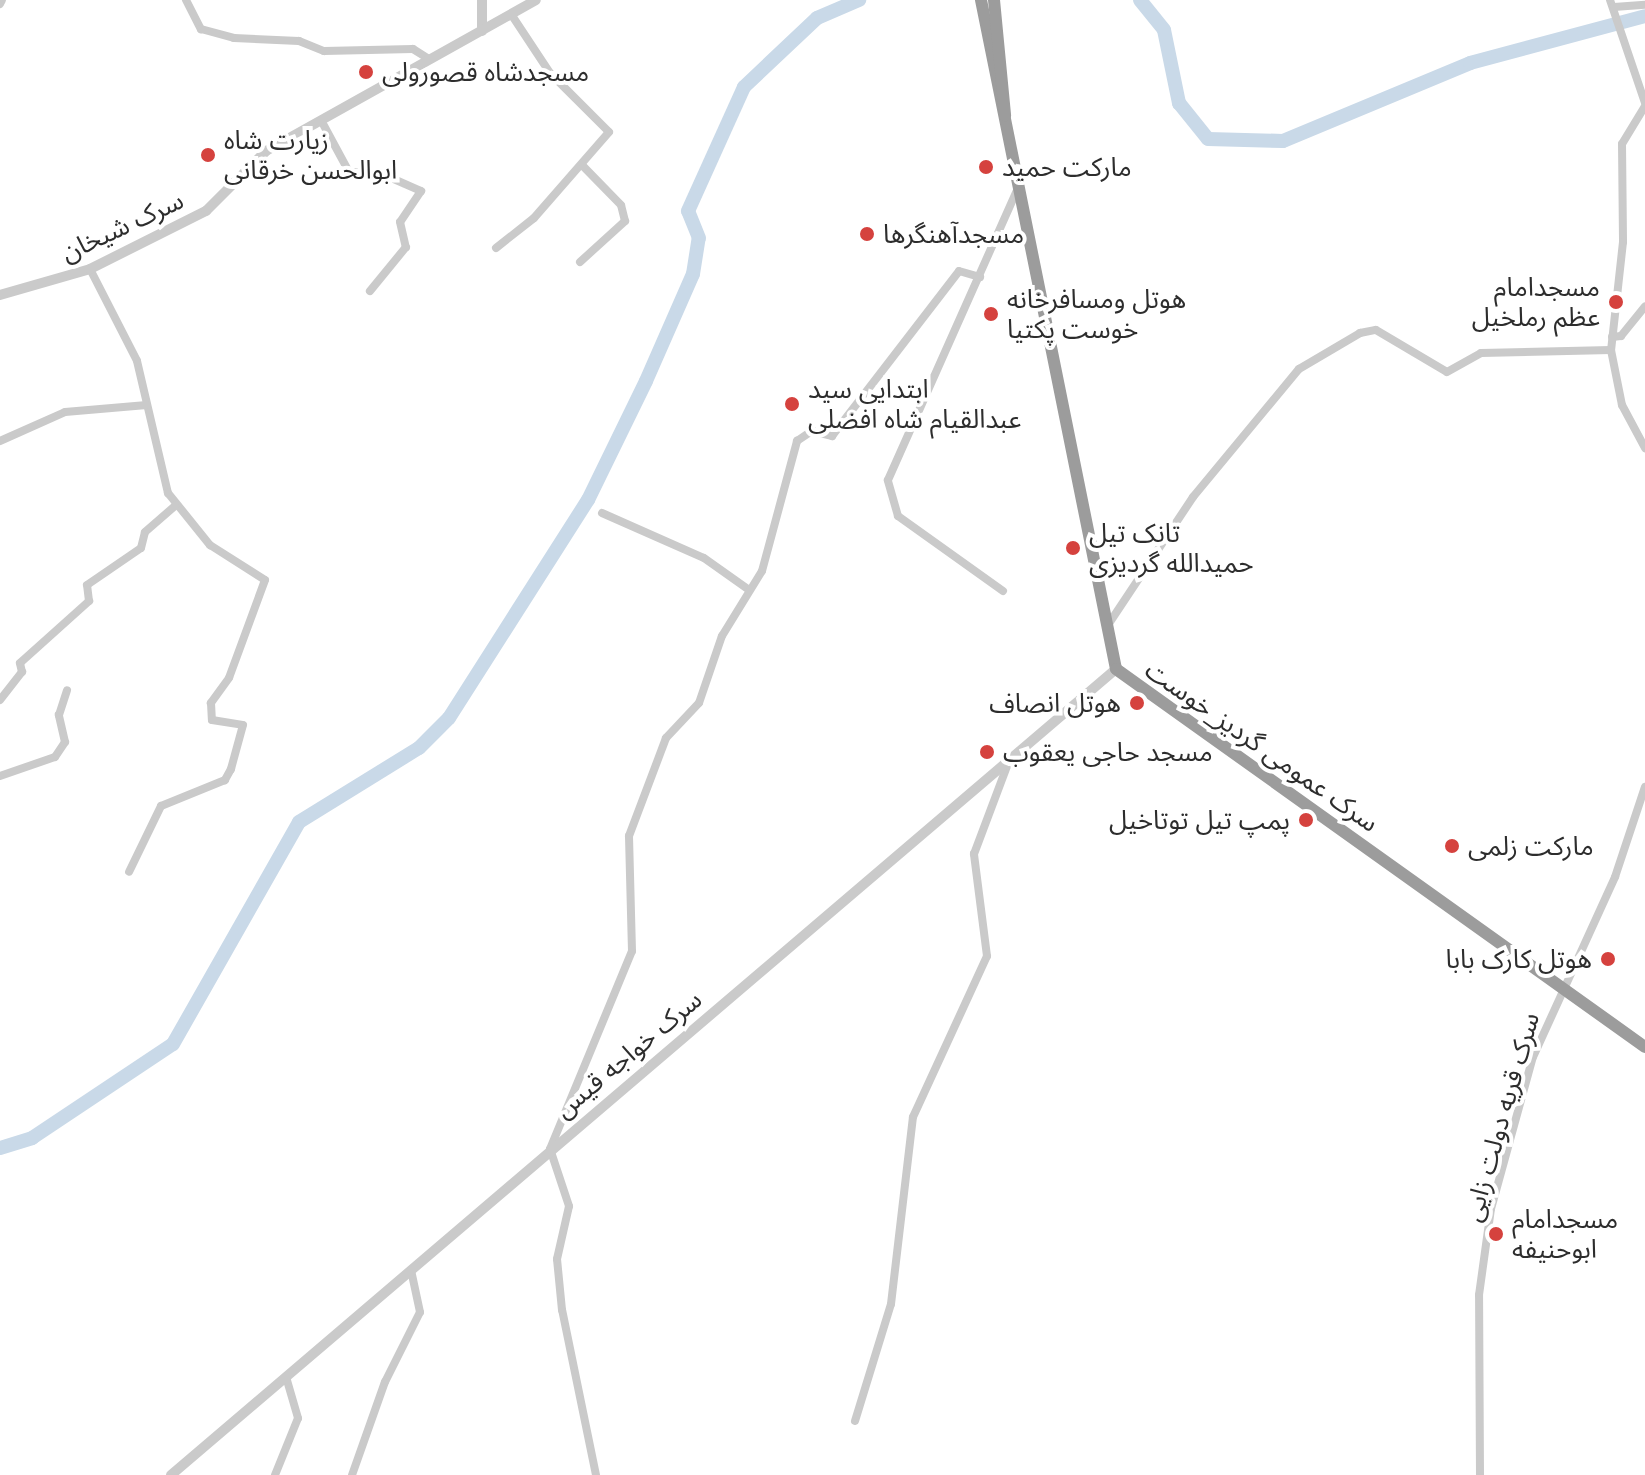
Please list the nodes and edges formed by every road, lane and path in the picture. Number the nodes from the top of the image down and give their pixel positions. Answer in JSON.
{"nodes":[{"id":1,"x":186,"y":0,"type":"edge"},
{"id":2,"x":482,"y":0,"type":"edge"},
{"id":3,"x":536,"y":0,"type":"edge"},
{"id":4,"x":981,"y":0,"type":"edge"},
{"id":5,"x":994,"y":0,"type":"edge"},
{"id":6,"x":1612,"y":4,"type":"edge"},
{"id":7,"x":1645,"y":5,"type":"edge"},
{"id":8,"x":511,"y":14,"type":"junction"},
{"id":9,"x":482,"y":31,"type":"junction"},
{"id":10,"x":429,"y":59,"type":"junction"},
{"id":11,"x":1645,"y":105,"type":"edge"},
{"id":12,"x":1004,"y":118,"type":"junction"},
{"id":13,"x":322,"y":122,"type":"junction"},
{"id":14,"x":583,"y":166,"type":"junction"},
{"id":15,"x":1017,"y":190,"type":"junction"},
{"id":16,"x":496,"y":248,"type":"dead end"},
{"id":17,"x":580,"y":262,"type":"dead end"},
{"id":18,"x":90,"y":269,"type":"junction"},
{"id":19,"x":980,"y":277,"type":"junction"},
{"id":20,"x":370,"y":291,"type":"dead end"},
{"id":21,"x":0,"y":295,"type":"edge"},
{"id":22,"x":1645,"y":306,"type":"edge"},
{"id":23,"x":1612,"y":337,"type":"junction"},
{"id":24,"x":1611,"y":350,"type":"junction"},
{"id":25,"x":147,"y":405,"type":"junction"},
{"id":26,"x":0,"y":441,"type":"edge"},
{"id":27,"x":1644,"y":445,"type":"edge"},
{"id":28,"x":175,"y":506,"type":"junction"},
{"id":29,"x":602,"y":513,"type":"dead end"},
{"id":30,"x":749,"y":590,"type":"junction"},
{"id":31,"x":1003,"y":591,"type":"dead end"},
{"id":32,"x":1108,"y":625,"type":"junction"},
{"id":33,"x":1116,"y":669,"type":"junction"},
{"id":34,"x":67,"y":690,"type":"dead end"},
{"id":35,"x":0,"y":700,"type":"edge"},
{"id":36,"x":1010,"y":759,"type":"junction"},
{"id":37,"x":0,"y":776,"type":"edge"},
{"id":38,"x":1645,"y":787,"type":"edge"},
{"id":39,"x":129,"y":872,"type":"dead end"},
{"id":40,"x":1560,"y":990,"type":"junction"},
{"id":41,"x":1645,"y":1047,"type":"edge"},
{"id":42,"x":550,"y":1149,"type":"junction"},
{"id":43,"x":411,"y":1270,"type":"junction"},
{"id":44,"x":286,"y":1377,"type":"junction"},
{"id":45,"x":855,"y":1421,"type":"dead end"},
{"id":46,"x":171,"y":1475,"type":"edge"},
{"id":47,"x":275,"y":1475,"type":"edge"},
{"id":48,"x":352,"y":1475,"type":"edge"},
{"id":49,"x":596,"y":1475,"type":"edge"},
{"id":50,"x":1480,"y":1475,"type":"edge"}],
"edges":[{"from":1,"to":10,"type":"street"},
{"from":2,"to":9,"type":"street"},
{"from":3,"to":8,"type":"street","name":"سرک شیخان"},
{"from":4,"to":12,"type":"highway","name":"سرک عمومی گردیز_خوست"},
{"from":5,"to":12,"type":"highway","name":"سرک عمومی گردیز_خوست"},
{"from":6,"to":7,"type":"street"},
{"from":6,"to":11,"type":"street"},
{"from":8,"to":9,"type":"street","name":"سرک شیخان"},
{"from":8,"to":14,"type":"street"},
{"from":9,"to":10,"type":"street","name":"سرک شیخان"},
{"from":10,"to":13,"type":"street","name":"سرک شیخان"},
{"from":11,"to":23,"type":"street"},
{"from":12,"to":15,"type":"highway","name":"سرک عمومی گردیز_خوست"},
{"from":13,"to":18,"type":"street","name":"سرک شیخان"},
{"from":13,"to":20,"type":"street"},
{"from":14,"to":16,"type":"street"},
{"from":14,"to":17,"type":"street"},
{"from":15,"to":19,"type":"street"},
{"from":15,"to":32,"type":"highway","name":"سرک عمومی گردیز_خوست"},
{"from":18,"to":21,"type":"street","name":"سرک شیخان"},
{"from":18,"to":25,"type":"street"},
{"from":19,"to":30,"type":"street"},
{"from":19,"to":31,"type":"street"},
{"from":22,"to":23,"type":"street"},
{"from":23,"to":24,"type":"street"},
{"from":24,"to":27,"type":"street"},
{"from":24,"to":32,"type":"street"},
{"from":25,"to":26,"type":"street"},
{"from":25,"to":28,"type":"street"},
{"from":28,"to":35,"type":"street"},
{"from":28,"to":39,"type":"street"},
{"from":29,"to":30,"type":"street"},
{"from":30,"to":42,"type":"street"},
{"from":32,"to":33,"type":"highway","name":"سرک عمومی گردیز_خوست"},
{"from":33,"to":36,"type":"street","name":"سرک خواجه قیس"},
{"from":33,"to":40,"type":"highway","name":"سرک عمومی گردیز_خوست"},
{"from":34,"to":37,"type":"street"},
{"from":36,"to":42,"type":"street","name":"سرک خواجه قیس"},
{"from":36,"to":45,"type":"street"},
{"from":38,"to":40,"type":"street","name":"سرک قریه دولت زایی"},
{"from":40,"to":41,"type":"highway","name":"سرک عمومی گردیز_خوست"},
{"from":40,"to":50,"type":"street","name":"سرک قریه دولت زایی"},
{"from":42,"to":43,"type":"street","name":"سرک خواجه قیس"},
{"from":42,"to":49,"type":"street"},
{"from":43,"to":44,"type":"street","name":"سرک خواجه قیس"},
{"from":43,"to":48,"type":"street"},
{"from":44,"to":46,"type":"street","name":"سرک خواجه قیس"},
{"from":44,"to":47,"type":"street"}]}
